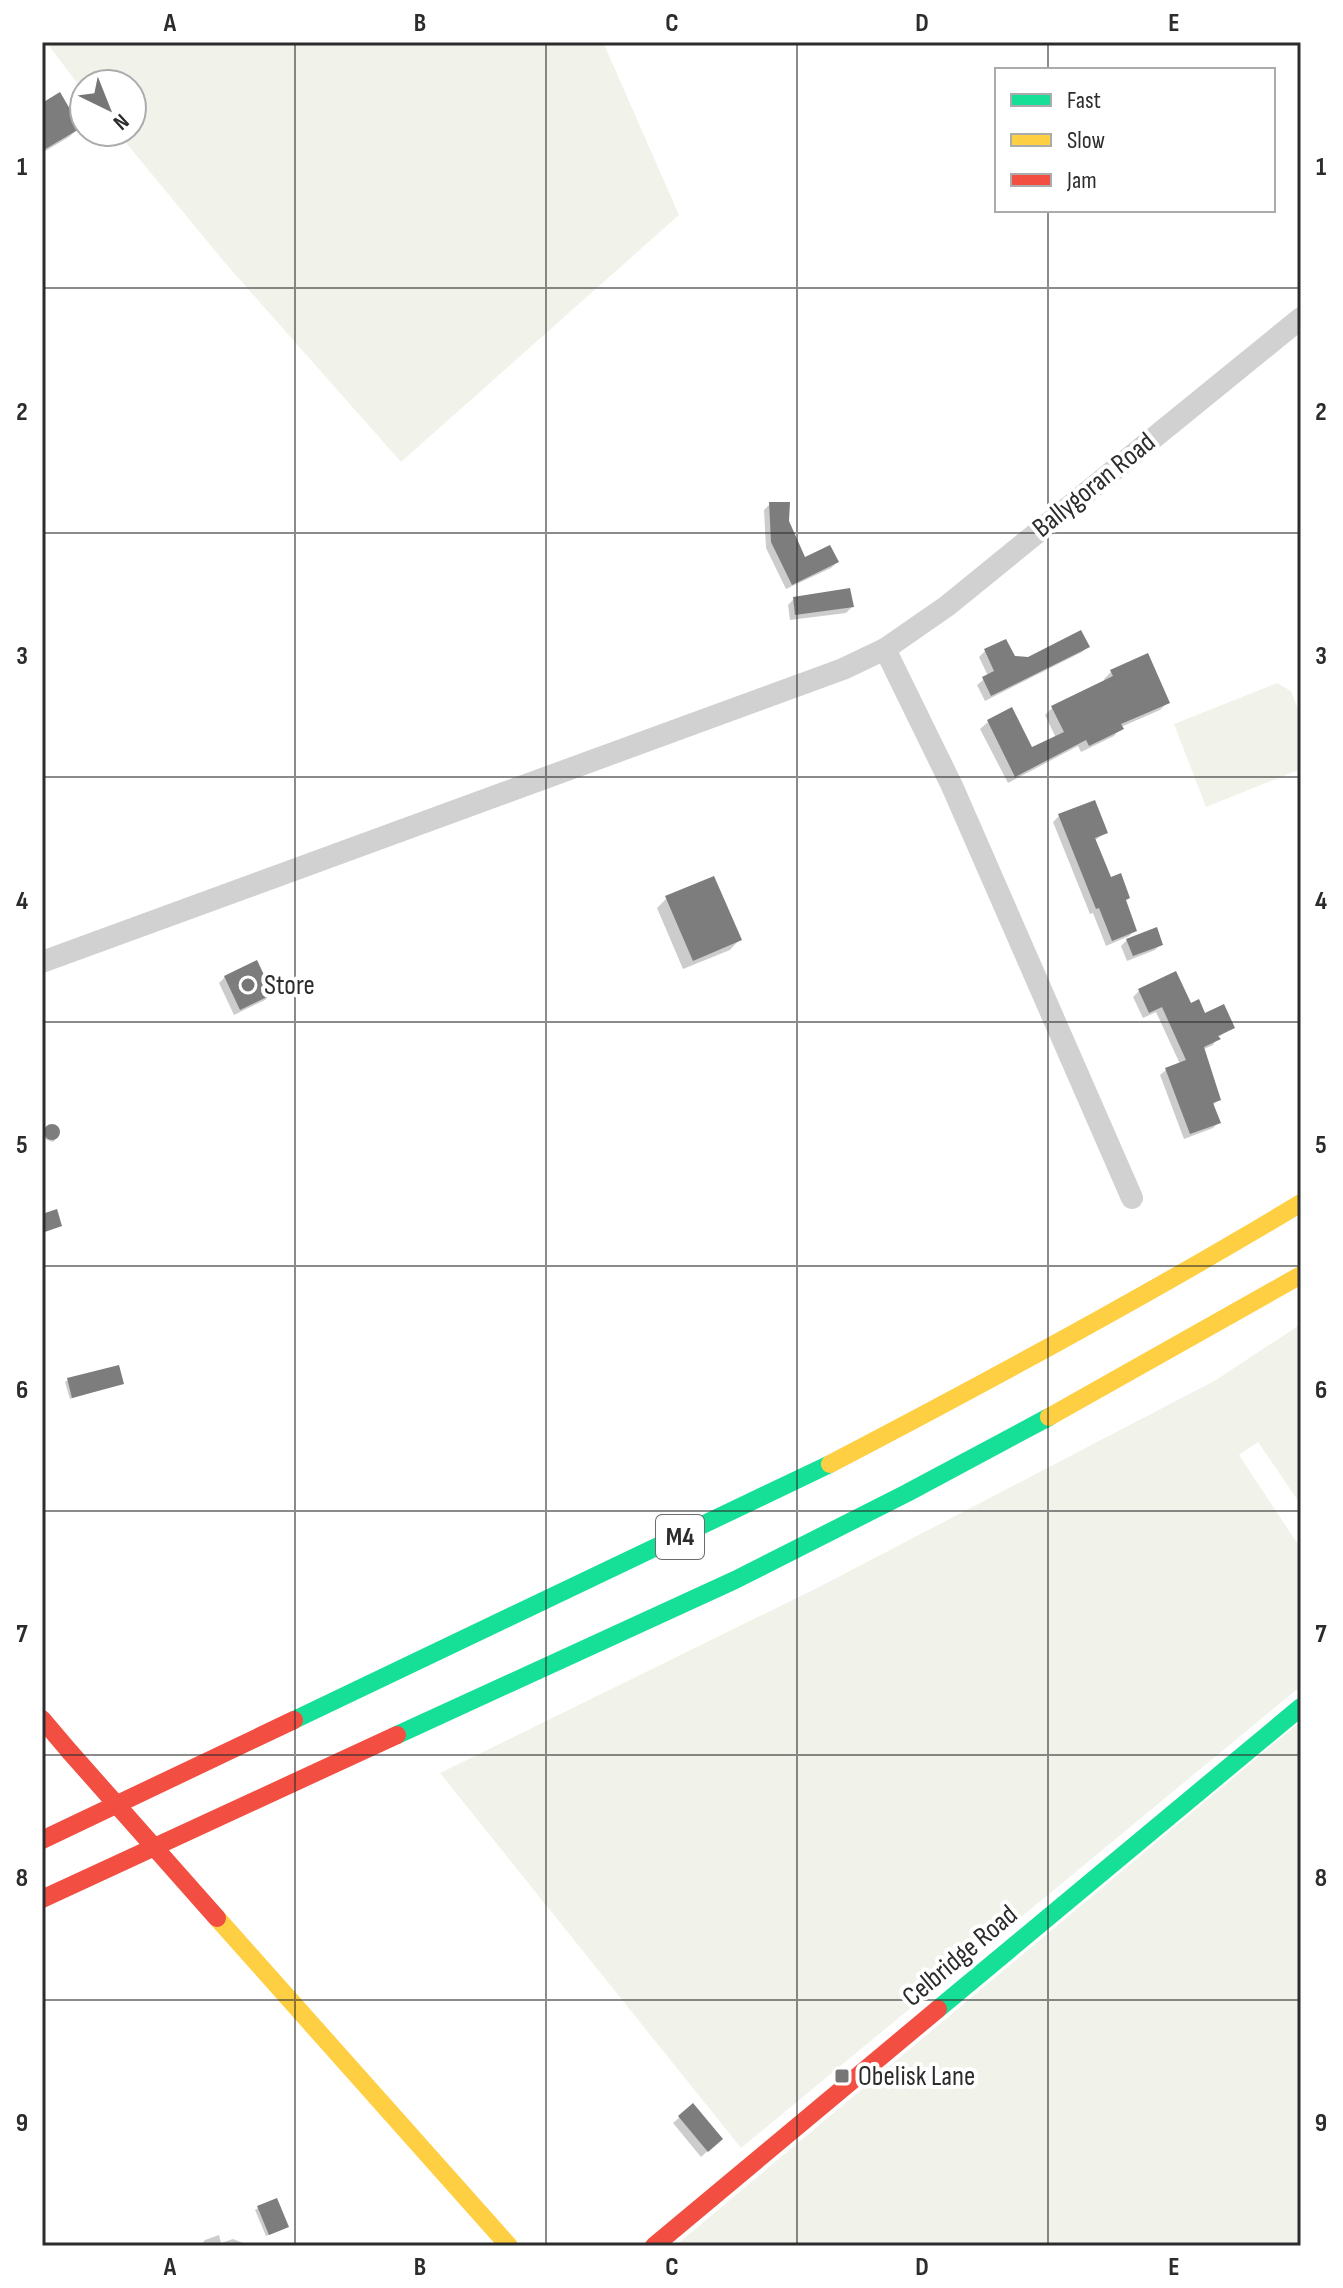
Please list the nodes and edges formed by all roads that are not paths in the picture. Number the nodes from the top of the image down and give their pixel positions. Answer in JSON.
{"nodes":[{"id":1,"x":1301,"y":318,"type":"edge"},
{"id":2,"x":885,"y":649,"type":"junction"},
{"id":3,"x":42,"y":962,"type":"edge"},
{"id":4,"x":1132,"y":1198,"type":"dead end"},
{"id":5,"x":1301,"y":1203,"type":"edge"},
{"id":6,"x":1301,"y":1275,"type":"edge"},
{"id":7,"x":1301,"y":1707,"type":"edge"},
{"id":8,"x":42,"y":1719,"type":"edge"},
{"id":9,"x":42,"y":1840,"type":"edge"},
{"id":10,"x":42,"y":1899,"type":"edge"},
{"id":11,"x":509,"y":2246,"type":"edge"},
{"id":12,"x":654,"y":2246,"type":"edge"}],
"edges":[{"from":1,"to":2,"type":"street","name":"Ballygoran Road"},
{"from":2,"to":3,"type":"street","name":"Ballygoran Road"},
{"from":2,"to":4,"type":"street"},
{"from":5,"to":9,"type":"main road","number":"M4"},
{"from":6,"to":10,"type":"main road","number":"M4"},
{"from":7,"to":12,"type":"main road","name":"Celbridge Road"},
{"from":8,"to":11,"type":"main road","bridge":true}]}
